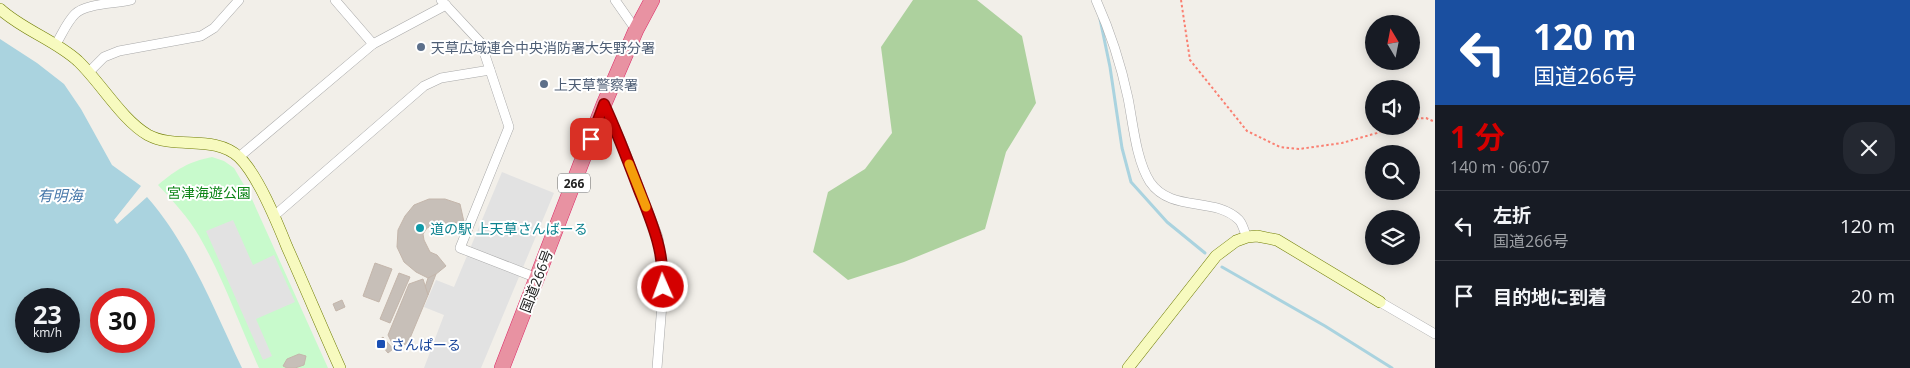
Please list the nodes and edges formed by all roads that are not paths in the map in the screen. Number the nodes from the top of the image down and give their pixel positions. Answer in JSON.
{"nodes":[{"id":1,"x":132,"y":0,"type":"edge"},
{"id":2,"x":239,"y":0,"type":"edge"},
{"id":3,"x":335,"y":0,"type":"edge"},
{"id":4,"x":615,"y":0,"type":"edge"},
{"id":5,"x":652,"y":0,"type":"edge"},
{"id":6,"x":1096,"y":0,"type":"edge"},
{"id":7,"x":444,"y":2,"type":"edge"},
{"id":8,"x":0,"y":9,"type":"edge"},
{"id":9,"x":636,"y":30,"type":"junction"},
{"id":10,"x":56,"y":44,"type":"junction"},
{"id":11,"x":374,"y":44,"type":"junction"},
{"id":12,"x":490,"y":70,"type":"junction"},
{"id":13,"x":89,"y":72,"type":"junction"},
{"id":14,"x":604,"y":104,"type":"junction"},
{"id":15,"x":239,"y":157,"type":"junction"},
{"id":16,"x":274,"y":216,"type":"junction"},
{"id":17,"x":1246,"y":237,"type":"junction"},
{"id":18,"x":536,"y":278,"type":"junction"},
{"id":19,"x":1380,"y":302,"type":"joint"},
{"id":20,"x":1435,"y":334,"type":"edge"},
{"id":21,"x":340,"y":368,"type":"edge"},
{"id":22,"x":502,"y":368,"type":"edge"},
{"id":23,"x":656,"y":368,"type":"edge"},
{"id":24,"x":1128,"y":368,"type":"edge"}],
"edges":[{"from":1,"to":10,"type":"street"},
{"from":2,"to":13,"type":"street"},
{"from":3,"to":11,"type":"street"},
{"from":4,"to":9,"type":"street"},
{"from":5,"to":9,"type":"highway","name":"国道266号","number":"266"},
{"from":6,"to":17,"type":"street"},
{"from":7,"to":11,"type":"street"},
{"from":7,"to":12,"type":"street"},
{"from":8,"to":10,"type":"street"},
{"from":9,"to":14,"type":"highway","name":"国道266号","number":"266"},
{"from":10,"to":13,"type":"street"},
{"from":11,"to":15,"type":"street"},
{"from":12,"to":16,"type":"street"},
{"from":12,"to":18,"type":"street"},
{"from":13,"to":15,"type":"street"},
{"from":14,"to":18,"type":"highway","name":"国道266号","number":"266"},
{"from":14,"to":23,"type":"street"},
{"from":15,"to":16,"type":"street"},
{"from":16,"to":21,"type":"street"},
{"from":17,"to":19,"type":"street"},
{"from":17,"to":24,"type":"street"},
{"from":18,"to":22,"type":"highway","name":"国道266号","number":"266"},
{"from":19,"to":20,"type":"street"}]}
